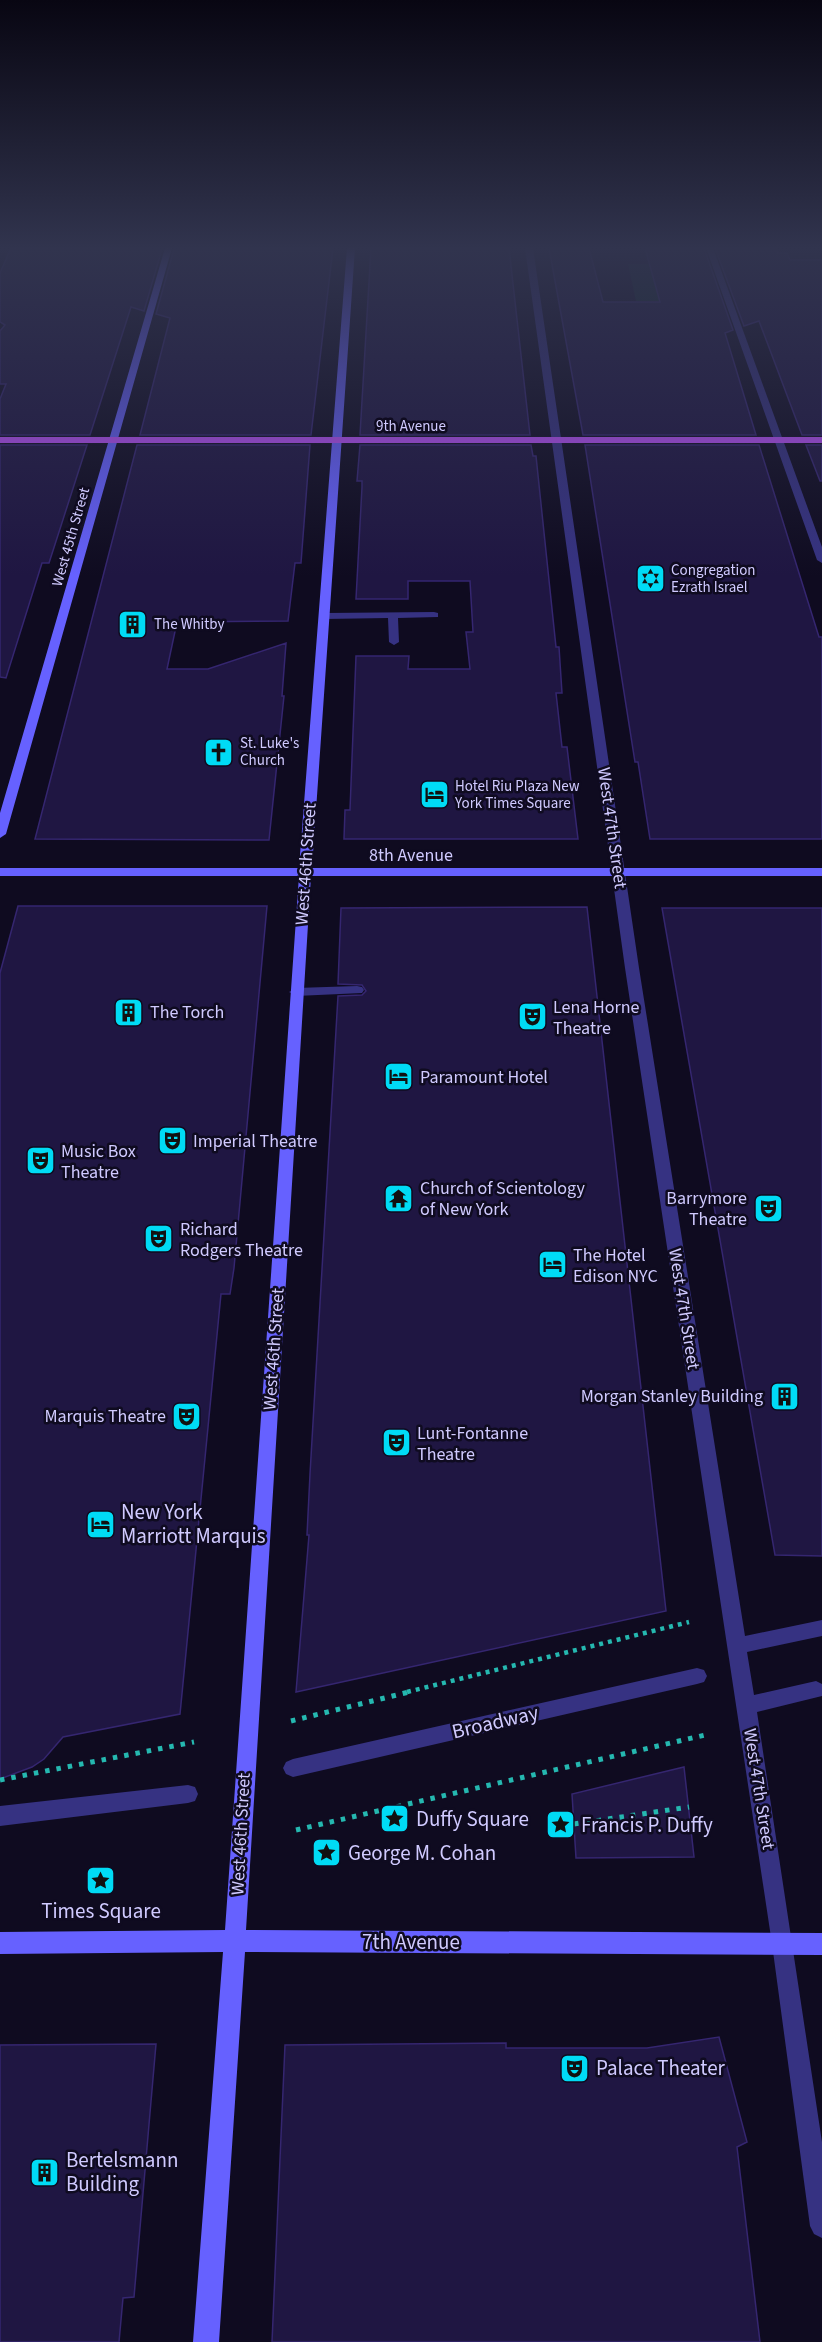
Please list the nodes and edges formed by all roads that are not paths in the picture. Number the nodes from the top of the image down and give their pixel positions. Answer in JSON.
{"nodes":[{"id":1,"x":138,"y":357,"type":"edge"},
{"id":2,"x":344,"y":357,"type":"edge"},
{"id":3,"x":544,"y":357,"type":"edge"},
{"id":4,"x":749,"y":357,"type":"edge"},
{"id":5,"x":0,"y":440,"type":"edge"},
{"id":6,"x":114,"y":440,"type":"junction"},
{"id":7,"x":338,"y":440,"type":"junction"},
{"id":8,"x":556,"y":440,"type":"junction"},
{"id":9,"x":779,"y":440,"type":"junction"},
{"id":10,"x":822,"y":440,"type":"edge"},
{"id":11,"x":822,"y":560,"type":"edge"},
{"id":12,"x":393,"y":615,"type":"junction"},
{"id":13,"x":434,"y":615,"type":"dead end"},
{"id":14,"x":325,"y":616,"type":"junction"},
{"id":15,"x":394,"y":642,"type":"dead end"},
{"id":16,"x":0,"y":834,"type":"edge"},
{"id":17,"x":0,"y":872,"type":"edge"},
{"id":18,"x":822,"y":872,"type":"edge"},
{"id":19,"x":305,"y":873,"type":"junction"},
{"id":20,"x":619,"y":873,"type":"junction"},
{"id":21,"x":357,"y":990,"type":"dead end"},
{"id":22,"x":296,"y":992,"type":"junction"},
{"id":23,"x":822,"y":1628,"type":"edge"},
{"id":24,"x":737,"y":1646,"type":"junction"},
{"id":25,"x":696,"y":1676,"type":"dead end"},
{"id":26,"x":816,"y":1690,"type":"dead end"},
{"id":27,"x":747,"y":1706,"type":"junction"},
{"id":28,"x":294,"y":1768,"type":"dead end"},
{"id":29,"x":188,"y":1794,"type":"dead end"},
{"id":30,"x":0,"y":1816,"type":"edge"},
{"id":31,"x":235,"y":1941,"type":"junction"},
{"id":32,"x":0,"y":1944,"type":"edge"},
{"id":33,"x":783,"y":1944,"type":"junction"},
{"id":34,"x":822,"y":1944,"type":"edge"},
{"id":35,"x":822,"y":2226,"type":"edge"},
{"id":36,"x":206,"y":2342,"type":"edge"}],
"edges":[{"from":1,"to":6,"type":"main road","name":"West 45th Street"},
{"from":2,"to":7,"type":"main road","name":"West 46th Street"},
{"from":3,"to":8,"type":"street","name":"West 47th Street"},
{"from":4,"to":9,"type":"street"},
{"from":5,"to":6,"type":"main road","name":"9th Avenue"},
{"from":6,"to":7,"type":"main road","name":"9th Avenue"},
{"from":6,"to":16,"type":"main road","name":"West 45th Street"},
{"from":7,"to":8,"type":"main road","name":"9th Avenue"},
{"from":7,"to":14,"type":"main road","name":"West 46th Street"},
{"from":8,"to":9,"type":"main road","name":"9th Avenue"},
{"from":8,"to":20,"type":"street","name":"West 47th Street"},
{"from":9,"to":10,"type":"main road","name":"9th Avenue"},
{"from":9,"to":11,"type":"street"},
{"from":12,"to":13,"type":"street"},
{"from":12,"to":14,"type":"street"},
{"from":12,"to":15,"type":"street"},
{"from":14,"to":19,"type":"main road","name":"West 46th Street"},
{"from":17,"to":19,"type":"main road","name":"8th Avenue"},
{"from":18,"to":20,"type":"main road","name":"8th Avenue"},
{"from":19,"to":20,"type":"main road","name":"8th Avenue"},
{"from":19,"to":22,"type":"main road","name":"West 46th Street"},
{"from":20,"to":24,"type":"street","name":"West 47th Street"},
{"from":21,"to":22,"type":"street"},
{"from":22,"to":31,"type":"main road","name":"West 46th Street"},
{"from":23,"to":24,"type":"street"},
{"from":24,"to":27,"type":"street","name":"West 47th Street"},
{"from":25,"to":28,"type":"street","name":"Broadway"},
{"from":26,"to":27,"type":"street"},
{"from":27,"to":33,"type":"street","name":"West 47th Street"},
{"from":29,"to":30,"type":"street"},
{"from":31,"to":32,"type":"main road","name":"7th Avenue"},
{"from":31,"to":33,"type":"main road","name":"7th Avenue"},
{"from":31,"to":36,"type":"main road","name":"West 46th Street"},
{"from":33,"to":34,"type":"main road","name":"7th Avenue"},
{"from":33,"to":35,"type":"street","name":"West 47th Street"}]}
